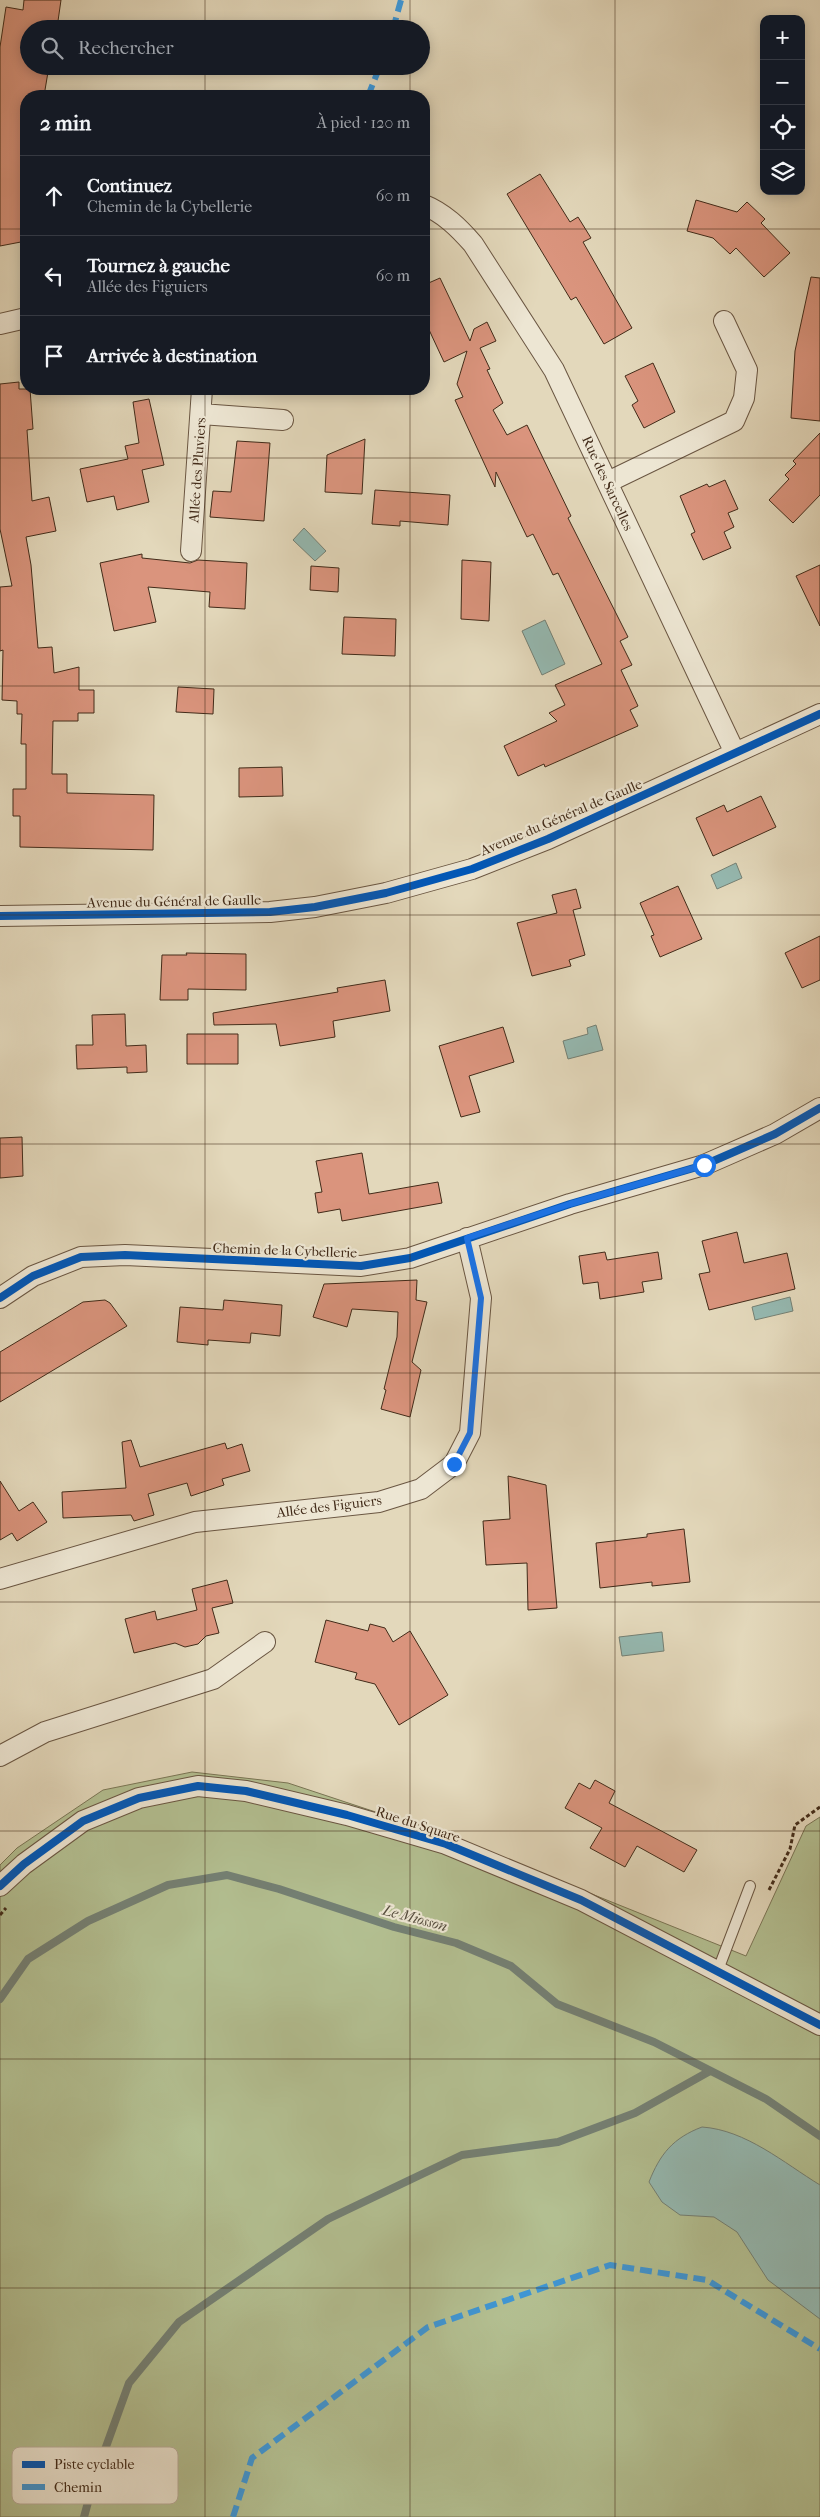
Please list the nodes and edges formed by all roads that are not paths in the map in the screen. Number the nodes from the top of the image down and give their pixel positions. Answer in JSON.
{"nodes":[{"id":1,"x":430,"y":207,"type":"edge"},
{"id":2,"x":20,"y":319,"type":"edge"},
{"id":3,"x":724,"y":322,"type":"dead end"},
{"id":4,"x":0,"y":324,"type":"edge"},
{"id":5,"x":202,"y":395,"type":"edge"},
{"id":6,"x":201,"y":414,"type":"junction"},
{"id":7,"x":283,"y":420,"type":"dead end"},
{"id":8,"x":608,"y":482,"type":"junction"},
{"id":9,"x":191,"y":551,"type":"dead end"},
{"id":10,"x":820,"y":714,"type":"edge"},
{"id":11,"x":735,"y":753,"type":"junction"},
{"id":12,"x":0,"y":916,"type":"edge"},
{"id":13,"x":820,"y":1108,"type":"edge"},
{"id":14,"x":467,"y":1238,"type":"junction"},
{"id":15,"x":0,"y":1298,"type":"edge"},
{"id":16,"x":0,"y":1578,"type":"edge"},
{"id":17,"x":265,"y":1642,"type":"dead end"},
{"id":18,"x":0,"y":1756,"type":"edge"},
{"id":19,"x":750,"y":1886,"type":"dead end"},
{"id":20,"x":5,"y":1894,"type":"edge"},
{"id":21,"x":718,"y":1970,"type":"junction"},
{"id":22,"x":820,"y":2025,"type":"edge"}],
"edges":[{"from":1,"to":8,"type":"street","name":"Rue des Sarcelles"},
{"from":2,"to":4,"type":"street"},
{"from":3,"to":8,"type":"street"},
{"from":5,"to":6,"type":"street","name":"Allée des Pluviers"},
{"from":6,"to":7,"type":"street"},
{"from":6,"to":9,"type":"street","name":"Allée des Pluviers"},
{"from":8,"to":11,"type":"street","name":"Rue des Sarcelles"},
{"from":10,"to":11,"type":"street","name":"Avenue du Général de Gaulle"},
{"from":11,"to":12,"type":"street","name":"Avenue du Général de Gaulle"},
{"from":13,"to":14,"type":"street","name":"Chemin de la Cybellerie"},
{"from":14,"to":15,"type":"street","name":"Chemin de la Cybellerie"},
{"from":14,"to":16,"type":"street","name":"Allée des Figuiers"},
{"from":17,"to":18,"type":"street"},
{"from":19,"to":21,"type":"lane"},
{"from":20,"to":21,"type":"street","name":"Rue du Square"},
{"from":21,"to":22,"type":"street","name":"Rue du Square"}]}
